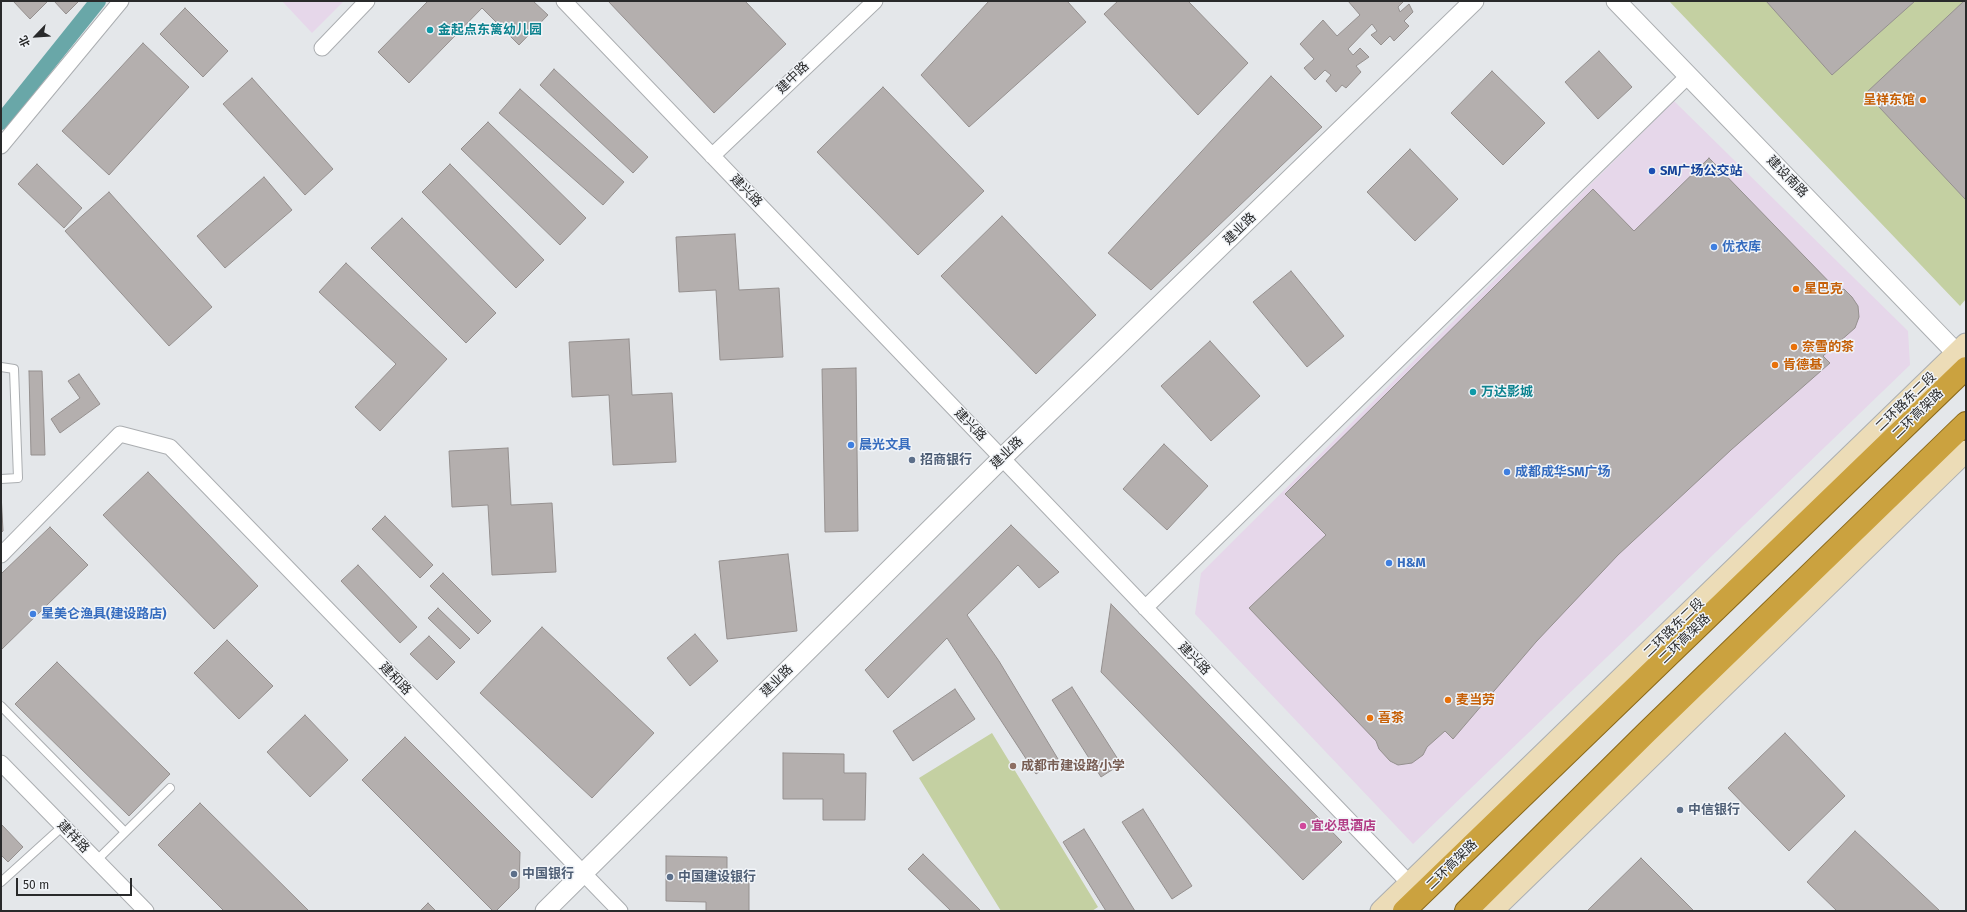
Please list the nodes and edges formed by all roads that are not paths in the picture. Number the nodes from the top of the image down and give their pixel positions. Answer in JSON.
{"nodes":[{"id":1,"x":121,"y":1,"type":"edge"},
{"id":2,"x":367,"y":1,"type":"edge"},
{"id":3,"x":564,"y":1,"type":"edge"},
{"id":4,"x":874,"y":1,"type":"edge"},
{"id":5,"x":1474,"y":1,"type":"edge"},
{"id":6,"x":1616,"y":1,"type":"edge"},
{"id":7,"x":322,"y":48,"type":"dead end"},
{"id":8,"x":1689,"y":75,"type":"junction"},
{"id":9,"x":1,"y":146,"type":"edge"},
{"id":10,"x":712,"y":156,"type":"junction"},
{"id":11,"x":1964,"y":357,"type":"edge"},
{"id":12,"x":1,"y":367,"type":"edge"},
{"id":13,"x":1966,"y":423,"type":"edge"},
{"id":14,"x":1966,"y":451,"type":"edge"},
{"id":15,"x":1001,"y":459,"type":"junction"},
{"id":16,"x":1,"y":479,"type":"edge"},
{"id":17,"x":1,"y":555,"type":"edge"},
{"id":18,"x":1145,"y":608,"type":"junction"},
{"id":19,"x":1,"y":706,"type":"edge"},
{"id":20,"x":1,"y":763,"type":"edge"},
{"id":21,"x":170,"y":788,"type":"dead end"},
{"id":22,"x":63,"y":826,"type":"junction"},
{"id":23,"x":125,"y":832,"type":"junction"},
{"id":24,"x":96,"y":861,"type":"junction"},
{"id":25,"x":583,"y":873,"type":"junction"},
{"id":26,"x":1,"y":882,"type":"edge"},
{"id":27,"x":1410,"y":884,"type":"junction"},
{"id":28,"x":146,"y":911,"type":"edge"},
{"id":29,"x":545,"y":911,"type":"edge"},
{"id":30,"x":620,"y":911,"type":"edge"},
{"id":31,"x":1381,"y":911,"type":"edge"},
{"id":32,"x":1404,"y":911,"type":"edge"},
{"id":33,"x":1466,"y":911,"type":"edge"},
{"id":34,"x":1492,"y":911,"type":"edge"}],
"edges":[{"from":1,"to":9,"type":"street"},
{"from":2,"to":7,"type":"street"},
{"from":3,"to":10,"type":"street","name":"建兴路"},
{"from":4,"to":10,"type":"street","name":"建中路"},
{"from":5,"to":15,"type":"street","name":"建业路"},
{"from":6,"to":8,"type":"street","name":"建设南路"},
{"from":8,"to":11,"type":"street","name":"建设南路"},
{"from":8,"to":18,"type":"street"},
{"from":10,"to":15,"type":"street","name":"建兴路"},
{"from":11,"to":27,"type":"main road","name":"二环路东二段"},
{"from":11,"to":32,"type":"highway","name":"二环高架路"},
{"from":12,"to":16,"type":"lane"},
{"from":13,"to":33,"type":"highway"},
{"from":14,"to":34,"type":"main road"},
{"from":15,"to":18,"type":"street","name":"建兴路"},
{"from":15,"to":25,"type":"street","name":"建业路"},
{"from":17,"to":25,"type":"street","name":"建和路"},
{"from":18,"to":27,"type":"street","name":"建兴路"},
{"from":19,"to":23,"type":"lane"},
{"from":20,"to":22,"type":"street","name":"建祥路"},
{"from":21,"to":23,"type":"lane"},
{"from":22,"to":24,"type":"street","name":"建祥路"},
{"from":22,"to":26,"type":"lane"},
{"from":23,"to":24,"type":"lane"},
{"from":24,"to":28,"type":"street","name":"建祥路"},
{"from":25,"to":29,"type":"street","name":"建业路"},
{"from":25,"to":30,"type":"street","name":"建和路"},
{"from":27,"to":31,"type":"main road","name":"二环路东二段"}]}
